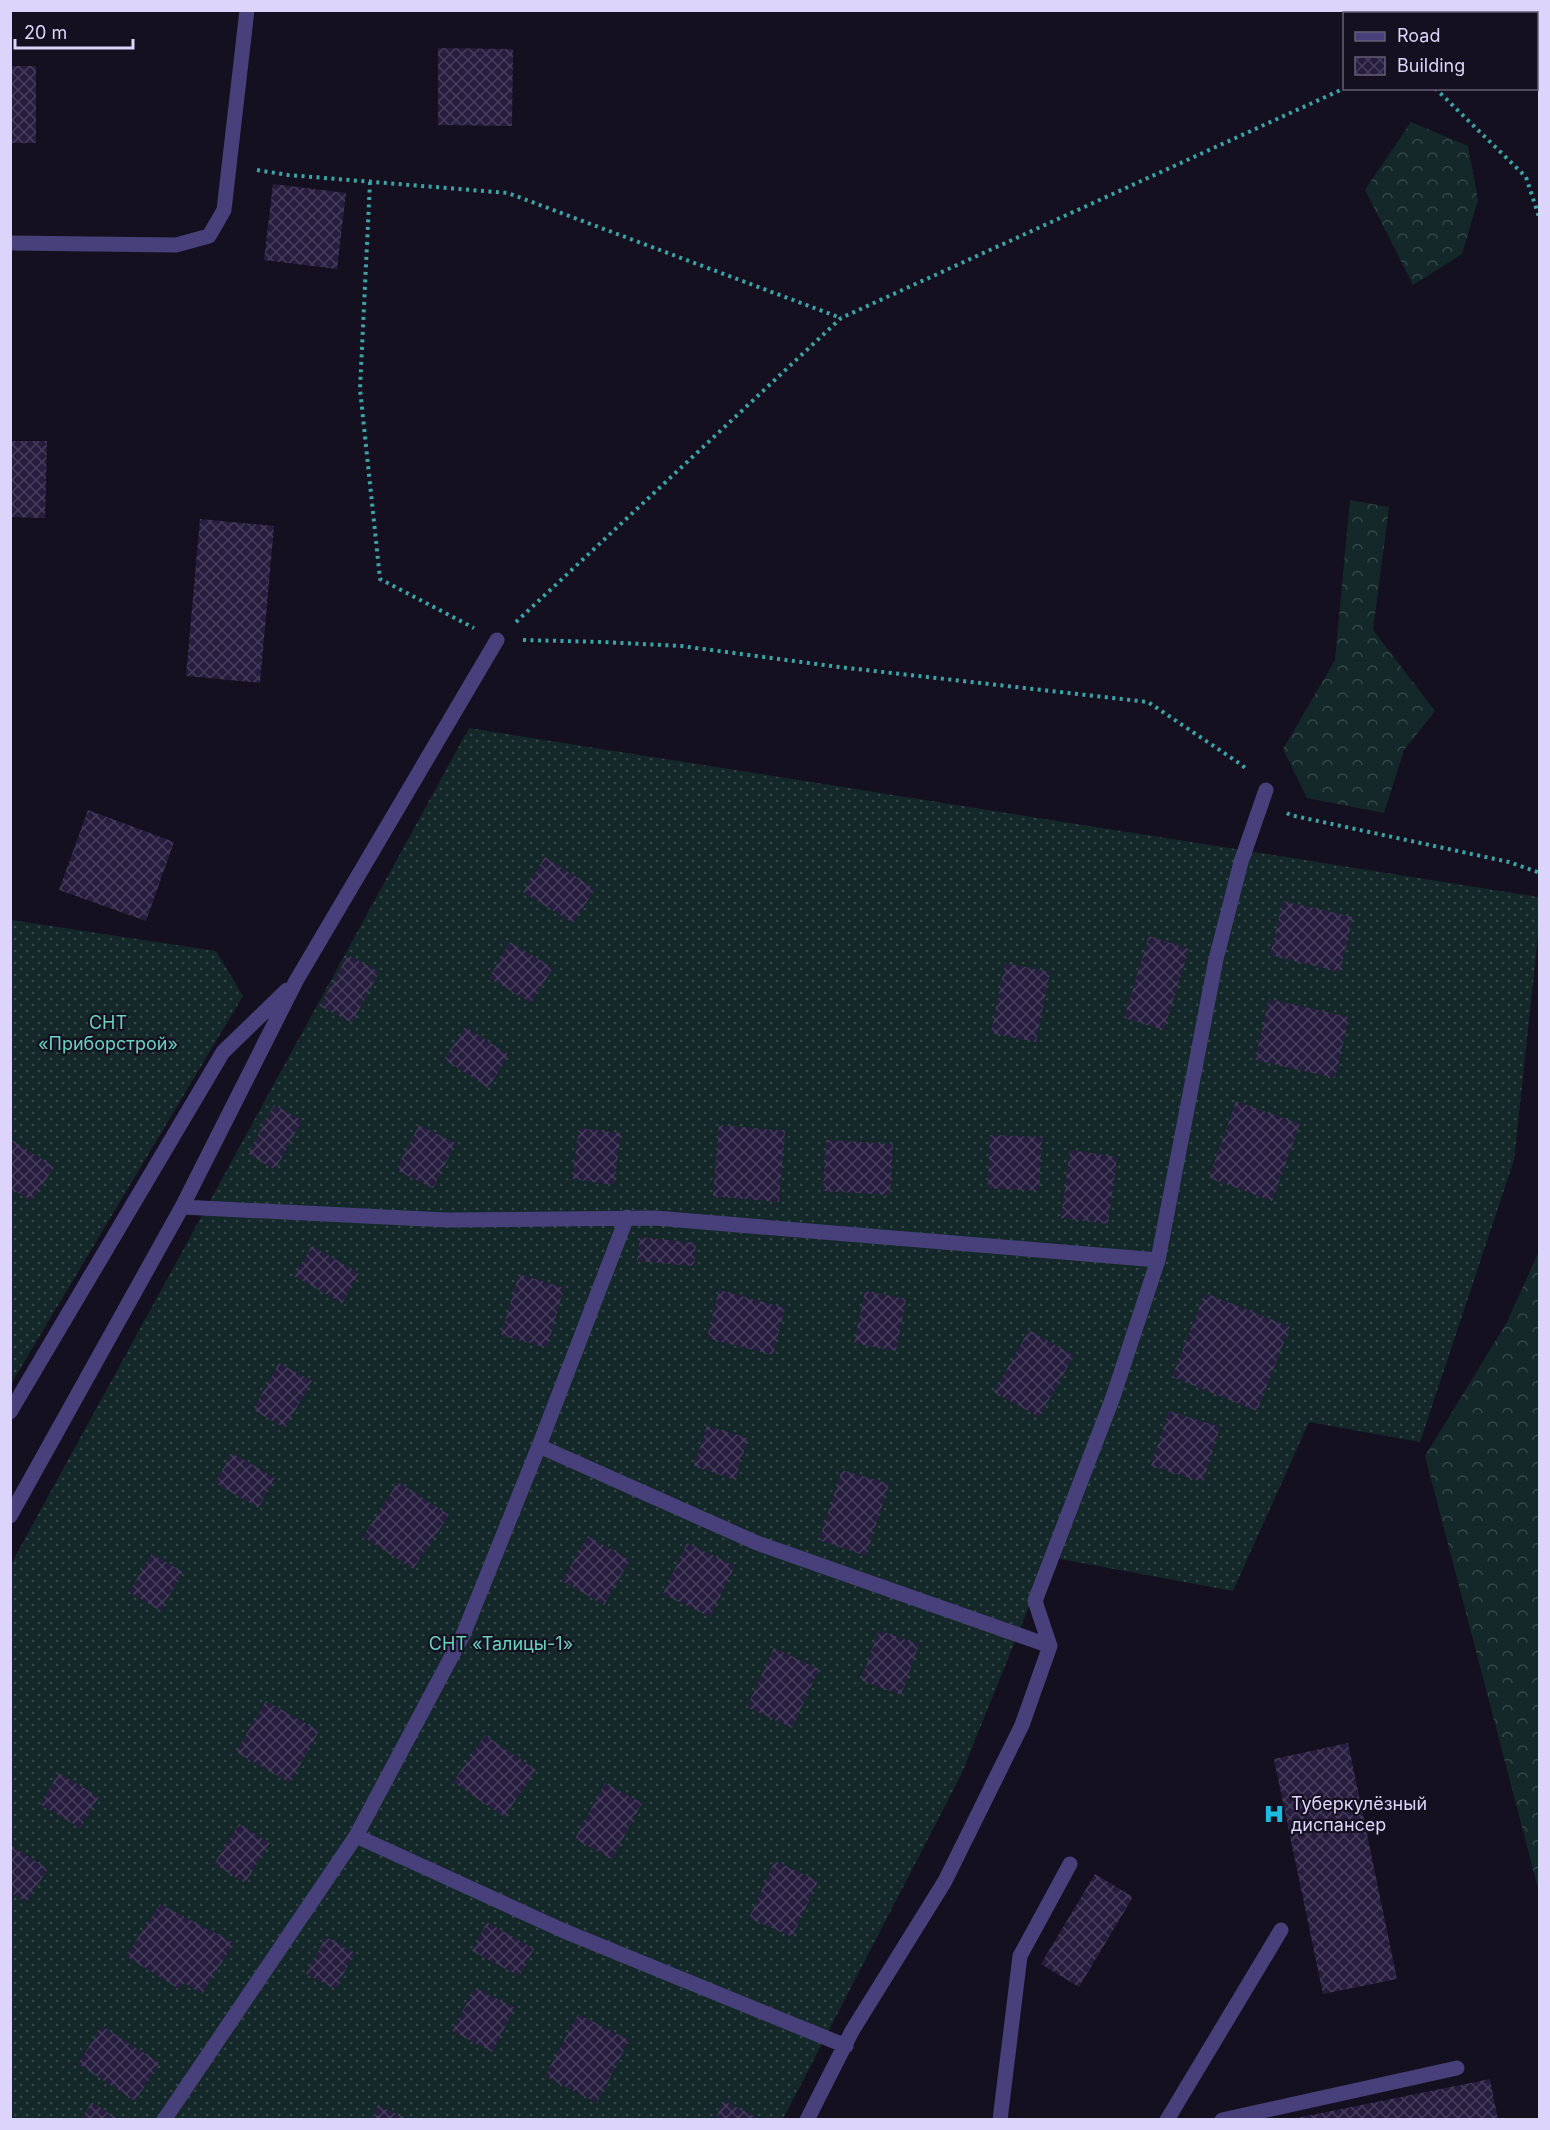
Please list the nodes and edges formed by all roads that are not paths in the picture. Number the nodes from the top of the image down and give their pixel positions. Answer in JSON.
{"nodes":[{"id":1,"x":247,"y":10,"type":"edge"},
{"id":2,"x":10,"y":243,"type":"edge"},
{"id":3,"x":497,"y":640,"type":"road end"},
{"id":4,"x":1266,"y":789,"type":"road end"},
{"id":5,"x":296,"y":981,"type":"junction"},
{"id":6,"x":182,"y":1207,"type":"junction"},
{"id":7,"x":627,"y":1217,"type":"junction"},
{"id":8,"x":1158,"y":1260,"type":"junction"},
{"id":9,"x":10,"y":1412,"type":"edge"},
{"id":10,"x":539,"y":1446,"type":"junction"},
{"id":11,"x":10,"y":1516,"type":"edge"},
{"id":12,"x":1050,"y":1646,"type":"junction"},
{"id":13,"x":356,"y":1836,"type":"junction"},
{"id":14,"x":1070,"y":1864,"type":"dead end"},
{"id":15,"x":1281,"y":1930,"type":"dead end"},
{"id":16,"x":846,"y":2046,"type":"junction"},
{"id":17,"x":1457,"y":2068,"type":"dead end"},
{"id":18,"x":164,"y":2120,"type":"edge"},
{"id":19,"x":807,"y":2120,"type":"edge"},
{"id":20,"x":1000,"y":2120,"type":"edge"},
{"id":21,"x":1167,"y":2120,"type":"edge"},
{"id":22,"x":1222,"y":2120,"type":"edge"}],
"edges":[{"from":1,"to":2,"type":"street"},
{"from":3,"to":5,"type":"street"},
{"from":4,"to":8,"type":"street"},
{"from":5,"to":6,"type":"street"},
{"from":5,"to":9,"type":"street"},
{"from":6,"to":7,"type":"street"},
{"from":6,"to":11,"type":"street"},
{"from":7,"to":8,"type":"street"},
{"from":7,"to":10,"type":"street"},
{"from":8,"to":12,"type":"street"},
{"from":10,"to":12,"type":"street"},
{"from":10,"to":13,"type":"street"},
{"from":12,"to":16,"type":"street"},
{"from":13,"to":16,"type":"street"},
{"from":13,"to":18,"type":"street"},
{"from":14,"to":20,"type":"street"},
{"from":15,"to":21,"type":"street"},
{"from":16,"to":19,"type":"street"},
{"from":17,"to":22,"type":"street"}]}
